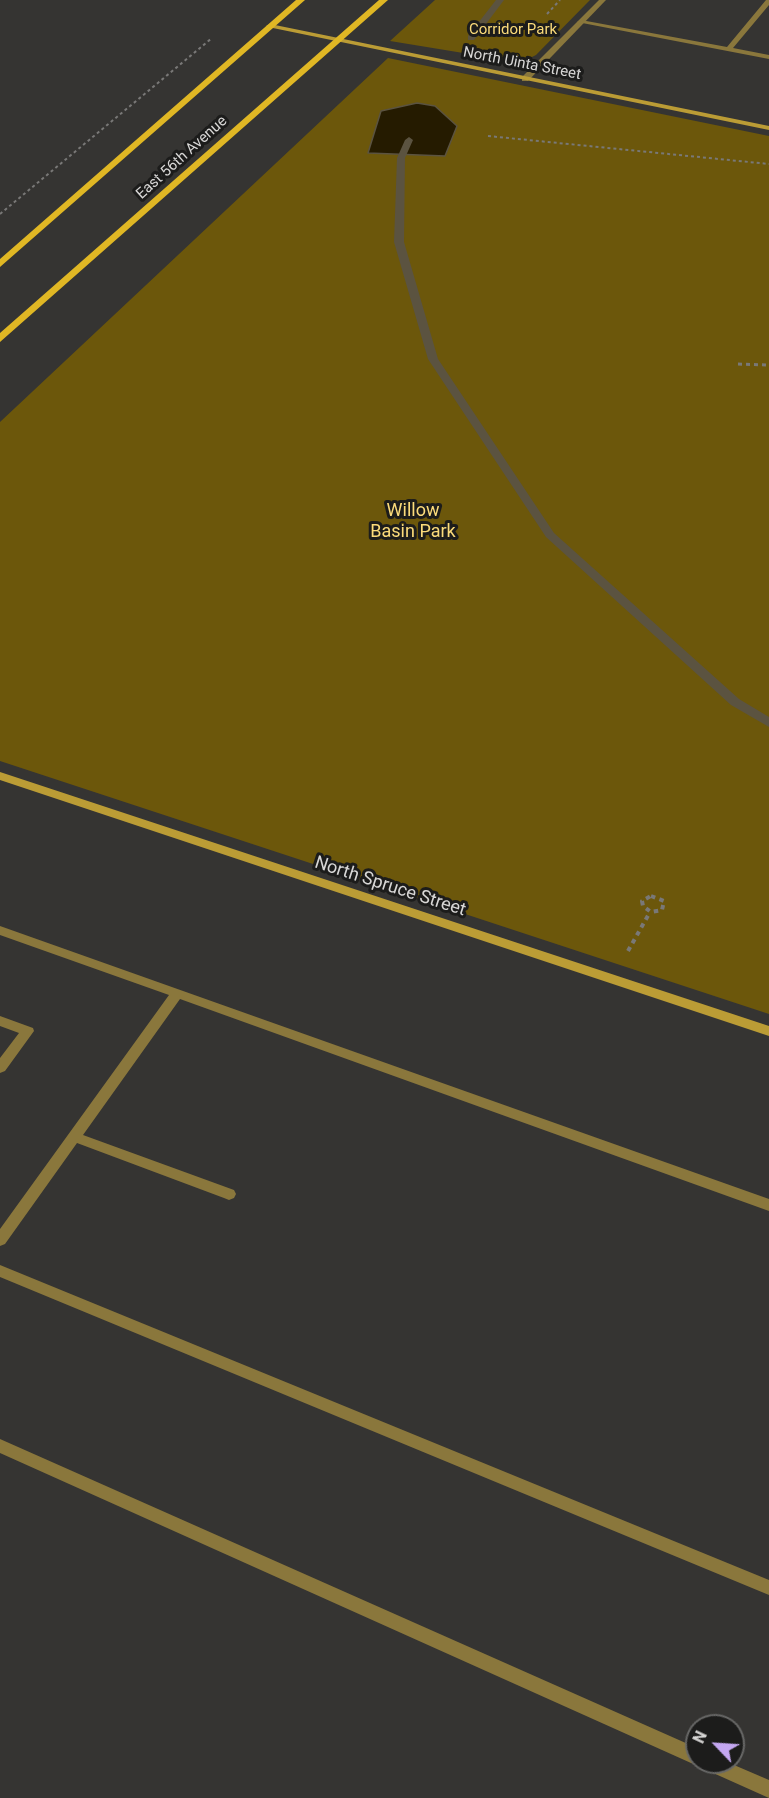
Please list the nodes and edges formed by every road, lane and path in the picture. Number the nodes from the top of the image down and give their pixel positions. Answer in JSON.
{"nodes":[{"id":1,"x":301,"y":0,"type":"edge"},
{"id":2,"x":384,"y":0,"type":"edge"},
{"id":3,"x":603,"y":0,"type":"edge"},
{"id":4,"x":769,"y":2,"type":"edge"},
{"id":5,"x":581,"y":22,"type":"junction"},
{"id":6,"x":270,"y":27,"type":"junction"},
{"id":7,"x":220,"y":31,"type":"dead end"},
{"id":8,"x":337,"y":40,"type":"junction"},
{"id":9,"x":729,"y":49,"type":"junction"},
{"id":10,"x":769,"y":57,"type":"edge"},
{"id":11,"x":525,"y":79,"type":"junction"},
{"id":12,"x":769,"y":129,"type":"edge"},
{"id":13,"x":488,"y":136,"type":"dead end"},
{"id":14,"x":769,"y":164,"type":"edge"},
{"id":15,"x":0,"y":214,"type":"edge"},
{"id":16,"x":0,"y":264,"type":"edge"},
{"id":17,"x":0,"y":339,"type":"edge"},
{"id":18,"x":738,"y":364,"type":"dead end"},
{"id":19,"x":769,"y":365,"type":"edge"},
{"id":20,"x":0,"y":776,"type":"edge"},
{"id":21,"x":650,"y":912,"type":"junction"},
{"id":22,"x":0,"y":930,"type":"edge"},
{"id":23,"x":628,"y":951,"type":"dead end"},
{"id":24,"x":177,"y":993,"type":"junction"},
{"id":25,"x":0,"y":1021,"type":"edge"},
{"id":26,"x":769,"y":1031,"type":"edge"},
{"id":27,"x":0,"y":1068,"type":"edge"},
{"id":28,"x":74,"y":1137,"type":"junction"},
{"id":29,"x":229,"y":1194,"type":"dead end"},
{"id":30,"x":769,"y":1205,"type":"edge"},
{"id":31,"x":0,"y":1240,"type":"edge"},
{"id":32,"x":0,"y":1271,"type":"edge"},
{"id":33,"x":0,"y":1446,"type":"edge"},
{"id":34,"x":769,"y":1588,"type":"edge"},
{"id":35,"x":685,"y":1752,"type":"edge"},
{"id":36,"x":735,"y":1774,"type":"edge"},
{"id":37,"x":769,"y":1789,"type":"edge"}],
"edges":[{"from":1,"to":6,"type":"main road"},
{"from":2,"to":8,"type":"main road","name":"East 56th Avenue"},
{"from":3,"to":5,"type":"street"},
{"from":4,"to":9,"type":"street"},
{"from":5,"to":9,"type":"street"},
{"from":5,"to":11,"type":"street"},
{"from":6,"to":8,"type":"street","name":"North Uinta Street"},
{"from":6,"to":16,"type":"main road"},
{"from":7,"to":15,"type":"path"},
{"from":8,"to":11,"type":"street","name":"North Uinta Street"},
{"from":8,"to":17,"type":"main road","name":"East 56th Avenue"},
{"from":9,"to":10,"type":"street"},
{"from":11,"to":12,"type":"street","name":"North Uinta Street"},
{"from":13,"to":14,"type":"path"},
{"from":18,"to":19,"type":"path"},
{"from":20,"to":26,"type":"street","name":"North Spruce Street"},
{"from":21,"to":21,"type":"path"},
{"from":21,"to":23,"type":"path"},
{"from":22,"to":24,"type":"street"},
{"from":24,"to":28,"type":"street"},
{"from":24,"to":30,"type":"street"},
{"from":25,"to":27,"type":"street"},
{"from":28,"to":29,"type":"street"},
{"from":28,"to":31,"type":"street"},
{"from":32,"to":34,"type":"street"},
{"from":33,"to":35,"type":"street"},
{"from":36,"to":37,"type":"street"}]}
